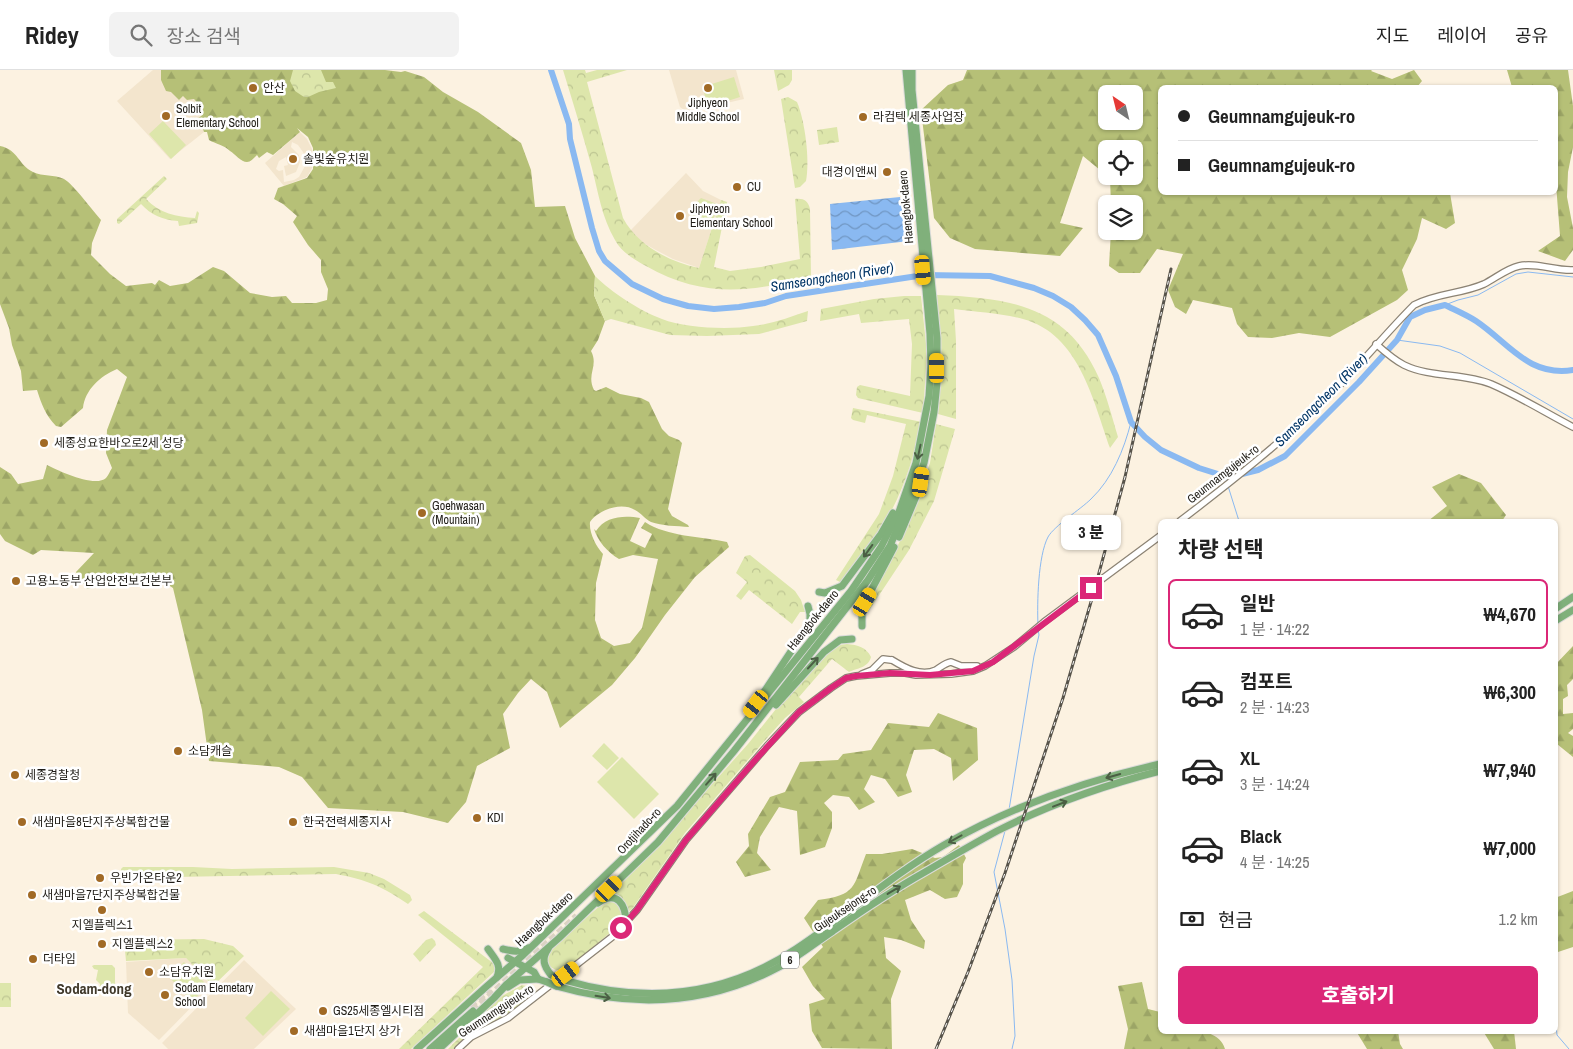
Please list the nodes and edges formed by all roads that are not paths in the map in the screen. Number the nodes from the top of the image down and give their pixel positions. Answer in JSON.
{"nodes":[{"id":1,"x":907,"y":70,"type":"edge"},
{"id":2,"x":1573,"y":270,"type":"edge"},
{"id":3,"x":930,"y":299,"type":"junction"},
{"id":4,"x":1378,"y":346,"type":"junction"},
{"id":5,"x":1573,"y":427,"type":"edge"},
{"id":6,"x":924,"y":463,"type":"junction"},
{"id":7,"x":910,"y":479,"type":"junction"},
{"id":8,"x":1183,"y":519,"type":"edge"},
{"id":9,"x":1158,"y":537,"type":"edge"},
{"id":10,"x":819,"y":592,"type":"dead end"},
{"id":11,"x":1573,"y":597,"type":"edge"},
{"id":12,"x":1573,"y":603,"type":"edge"},
{"id":13,"x":808,"y":606,"type":"dead end"},
{"id":14,"x":1558,"y":607,"type":"edge"},
{"id":15,"x":1573,"y":610,"type":"edge"},
{"id":16,"x":1558,"y":611,"type":"edge"},
{"id":17,"x":1573,"y":615,"type":"edge"},
{"id":18,"x":1558,"y":618,"type":"edge"},
{"id":19,"x":1558,"y":622,"type":"edge"},
{"id":20,"x":862,"y":626,"type":"dead end"},
{"id":21,"x":852,"y":639,"type":"dead end"},
{"id":22,"x":1014,"y":647,"type":"junction"},
{"id":23,"x":892,"y":660,"type":"junction"},
{"id":24,"x":880,"y":664,"type":"junction"},
{"id":25,"x":945,"y":664,"type":"junction"},
{"id":26,"x":956,"y":664,"type":"junction"},
{"id":27,"x":888,"y":673,"type":"junction"},
{"id":28,"x":950,"y":673,"type":"junction"},
{"id":29,"x":860,"y":675,"type":"junction"},
{"id":30,"x":728,"y":746,"type":"junction"},
{"id":31,"x":734,"y":751,"type":"junction"},
{"id":32,"x":1158,"y":765,"type":"edge"},
{"id":33,"x":1158,"y":772,"type":"edge"},
{"id":34,"x":677,"y":806,"type":"junction"},
{"id":35,"x":578,"y":914,"type":"junction"},
{"id":36,"x":626,"y":922,"type":"junction"},
{"id":37,"x":551,"y":928,"type":"junction"},
{"id":38,"x":558,"y":938,"type":"junction"},
{"id":39,"x":532,"y":946,"type":"junction"},
{"id":40,"x":488,"y":949,"type":"dead end"},
{"id":41,"x":503,"y":949,"type":"dead end"},
{"id":42,"x":512,"y":960,"type":"junction"},
{"id":43,"x":525,"y":968,"type":"junction"},
{"id":44,"x":534,"y":972,"type":"junction"},
{"id":45,"x":552,"y":976,"type":"junction"},
{"id":46,"x":498,"y":977,"type":"junction"},
{"id":47,"x":538,"y":979,"type":"junction"},
{"id":48,"x":489,"y":984,"type":"junction"},
{"id":49,"x":499,"y":993,"type":"junction"},
{"id":50,"x":449,"y":1039,"type":"junction"},
{"id":51,"x":417,"y":1049,"type":"edge"},
{"id":52,"x":423,"y":1049,"type":"edge"},
{"id":53,"x":430,"y":1049,"type":"edge"},
{"id":54,"x":439,"y":1049,"type":"edge"},
{"id":55,"x":443,"y":1049,"type":"edge"},
{"id":56,"x":458,"y":1049,"type":"edge"}],
"edges":[{"from":1,"to":3,"type":"highway","name":"Haengbok-daero"},
{"from":2,"to":4,"type":"main road","name":"Geumnamgujeuk-ro"},
{"from":3,"to":6,"type":"highway","name":"Haengbok-daero"},
{"from":3,"to":7,"type":"highway","name":"Haengbok-daero","one_way":true},
{"from":4,"to":5,"type":"main road"},
{"from":4,"to":8,"type":"main road","name":"Geumnamgujeuk-ro"},
{"from":6,"to":20,"type":"highway"},
{"from":6,"to":31,"type":"highway","name":"Haengbok-daero"},
{"from":7,"to":10,"type":"highway","one_way":true},
{"from":7,"to":30,"type":"highway","name":"Haengbok-daero"},
{"from":9,"to":22,"type":"main road","name":"Geumnamgujeuk-ro"},
{"from":11,"to":14,"type":"highway"},
{"from":12,"to":16,"type":"highway"},
{"from":13,"to":30,"type":"highway"},
{"from":15,"to":18,"type":"highway"},
{"from":17,"to":19,"type":"highway"},
{"from":31,"to":21,"type":"highway","one_way":true},
{"from":22,"to":26,"type":"main road","name":"Geumnamgujeuk-ro"},
{"from":22,"to":28,"type":"main road","name":"Geumnamgujeuk-ro"},
{"from":23,"to":24,"type":"main road","name":"Geumnamgujeuk-ro"},
{"from":23,"to":25,"type":"main road"},
{"from":23,"to":27,"type":"main road"},
{"from":24,"to":27,"type":"main road"},
{"from":24,"to":29,"type":"main road","name":"Geumnamgujeuk-ro"},
{"from":25,"to":26,"type":"main road"},
{"from":25,"to":28,"type":"main road"},
{"from":26,"to":28,"type":"main road"},
{"from":27,"to":28,"type":"main road","name":"Geumnamgujeuk-ro"},
{"from":27,"to":29,"type":"main road","name":"Geumnamgujeuk-ro"},
{"from":29,"to":36,"type":"main road","name":"Geumnamgujeuk-ro"},
{"from":30,"to":34,"type":"highway","name":"Haengbok-daero"},
{"from":35,"to":31,"type":"highway","name":"Haengbok-daero","one_way":true},
{"from":32,"to":45,"type":"highway","name":"Gujeuksejong-ro","number":"6","one_way":true,"bridge":true},
{"from":47,"to":33,"type":"highway","name":"Gujeuksejong-ro","number":"6","one_way":true,"bridge":true},
{"from":34,"to":35,"type":"highway","name":"Orotjihado-ro"},
{"from":34,"to":37,"type":"highway","name":"Haengbok-daero"},
{"from":35,"to":36,"type":"highway"},
{"from":35,"to":38,"type":"highway","name":"Haengbok-daero"},
{"from":36,"to":56,"type":"main road","name":"Geumnamgujeuk-ro"},
{"from":37,"to":38,"type":"highway"},
{"from":37,"to":39,"type":"highway","name":"Haengbok-daero"},
{"from":38,"to":43,"type":"highway","name":"Haengbok-daero"},
{"from":38,"to":45,"type":"highway"},
{"from":39,"to":41,"type":"highway"},
{"from":39,"to":42,"type":"highway","name":"Haengbok-daero"},
{"from":40,"to":46,"type":"highway"},
{"from":42,"to":43,"type":"highway","name":"Gujeuksejong-ro"},
{"from":42,"to":46,"type":"highway","name":"Haengbok-daero"},
{"from":43,"to":44,"type":"highway","name":"Gujeuksejong-ro"},
{"from":43,"to":49,"type":"highway","name":"Haengbok-daero"},
{"from":44,"to":45,"type":"highway","name":"Gujeuksejong-ro","number":"6"},
{"from":44,"to":47,"type":"highway"},
{"from":46,"to":48,"type":"highway","name":"Haengbok-daero"},
{"from":47,"to":49,"type":"highway"},
{"from":48,"to":49,"type":"highway"},
{"from":48,"to":51,"type":"highway","name":"Haengbok-daero"},
{"from":49,"to":50,"type":"highway","name":"Haengbok-daero"},
{"from":50,"to":54,"type":"highway","name":"Haengbok-daero"},
{"from":50,"to":55,"type":"highway"},
{"from":52,"to":53,"type":"highway"}]}
